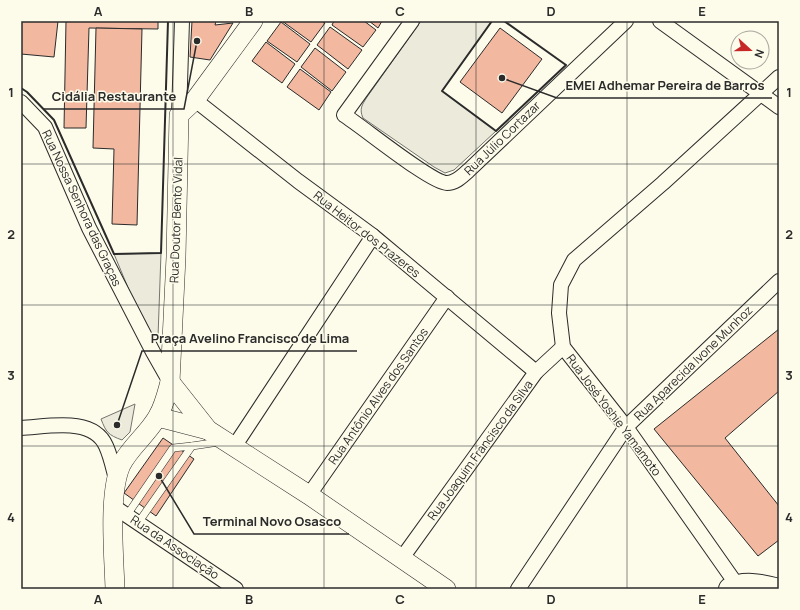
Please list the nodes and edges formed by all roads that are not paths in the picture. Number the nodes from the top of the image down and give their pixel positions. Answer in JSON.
{"nodes":[{"id":1,"x":182,"y":21,"type":"edge"},
{"id":2,"x":253,"y":21,"type":"edge"},
{"id":3,"x":412,"y":21,"type":"edge"},
{"id":4,"x":626,"y":21,"type":"edge"},
{"id":5,"x":667,"y":23,"type":"edge"},
{"id":6,"x":779,"y":77,"type":"edge"},
{"id":7,"x":761,"y":94,"type":"junction"},
{"id":8,"x":195,"y":100,"type":"junction"},
{"id":9,"x":21,"y":102,"type":"edge"},
{"id":10,"x":779,"y":107,"type":"edge"},
{"id":11,"x":179,"y":115,"type":"junction"},
{"id":12,"x":373,"y":236,"type":"junction"},
{"id":13,"x":779,"y":281,"type":"edge"},
{"id":14,"x":447,"y":297,"type":"junction"},
{"id":15,"x":563,"y":347,"type":"junction"},
{"id":16,"x":536,"y":372,"type":"junction"},
{"id":17,"x":170,"y":382,"type":"junction"},
{"id":18,"x":158,"y":417,"type":"junction"},
{"id":19,"x":626,"y":427,"type":"junction"},
{"id":20,"x":21,"y":428,"type":"edge"},
{"id":21,"x":208,"y":430,"type":"junction"},
{"id":22,"x":229,"y":444,"type":"junction"},
{"id":23,"x":192,"y":446,"type":"junction"},
{"id":24,"x":116,"y":479,"type":"junction"},
{"id":25,"x":309,"y":495,"type":"junction"},
{"id":26,"x":126,"y":515,"type":"junction"},
{"id":27,"x":402,"y":558,"type":"junction"},
{"id":28,"x":734,"y":587,"type":"edge"},
{"id":29,"x":115,"y":589,"type":"edge"},
{"id":30,"x":234,"y":589,"type":"edge"},
{"id":31,"x":446,"y":589,"type":"edge"},
{"id":32,"x":518,"y":589,"type":"edge"},
{"id":33,"x":775,"y":589,"type":"edge"}],
"edges":[{"from":1,"to":11,"type":"street","name":"Rua Doutor Bento Vidal"},
{"from":2,"to":8,"type":"main road"},
{"from":3,"to":4,"type":"street","name":"Rua Júlio Cortazar"},
{"from":5,"to":7,"type":"street"},
{"from":6,"to":7,"type":"street","name":"Rua José Yoshie Yamamoto"},
{"from":7,"to":10,"type":"street"},
{"from":7,"to":15,"type":"street","name":"Rua José Yoshie Yamamoto"},
{"from":8,"to":11,"type":"main road"},
{"from":8,"to":12,"type":"street","name":"Rua Heitor dos Prazeres"},
{"from":9,"to":17,"type":"street","name":"Rua Nossa Senhora das Graças"},
{"from":11,"to":17,"type":"main road","name":"Rua Doutor Bento Vidal"},
{"from":12,"to":14,"type":"street","name":"Rua Heitor dos Prazeres"},
{"from":12,"to":22,"type":"street"},
{"from":13,"to":19,"type":"street","name":"Rua Aparecida Ivone Munhoz"},
{"from":14,"to":16,"type":"street","name":"Rua Heitor dos Prazeres"},
{"from":14,"to":25,"type":"street","name":"Rua Antônio Alves dos Santos"},
{"from":15,"to":16,"type":"street","name":"Rua Joaquim Francisco da Silva"},
{"from":15,"to":19,"type":"street","name":"Rua José Yoshie Yamamoto"},
{"from":16,"to":27,"type":"street","name":"Rua Joaquim Francisco da Silva"},
{"from":17,"to":18,"type":"main road","name":"Rua Doutor Bento Vidal"},
{"from":17,"to":21,"type":"main road"},
{"from":18,"to":21,"type":"main road"},
{"from":18,"to":24,"type":"main road","name":"Rua Doutor Bento Vidal"},
{"from":19,"to":28,"type":"street","name":"Rua José Yoshie Yamamoto"},
{"from":19,"to":32,"type":"street","name":"Rua Aparecida Ivone Munhoz"},
{"from":20,"to":24,"type":"street"},
{"from":21,"to":22,"type":"main road"},
{"from":22,"to":23,"type":"lane"},
{"from":22,"to":25,"type":"main road"},
{"from":23,"to":26,"type":"lane"},
{"from":23,"to":26,"type":"lane"},
{"from":24,"to":26,"type":"main road","name":"Rua Doutor Bento Vidal"},
{"from":25,"to":27,"type":"main road"},
{"from":26,"to":29,"type":"main road","name":"Rua Doutor Bento Vidal"},
{"from":26,"to":30,"type":"street","name":"Rua da Associação"},
{"from":27,"to":31,"type":"main road"},
{"from":28,"to":33,"type":"main road"}]}
